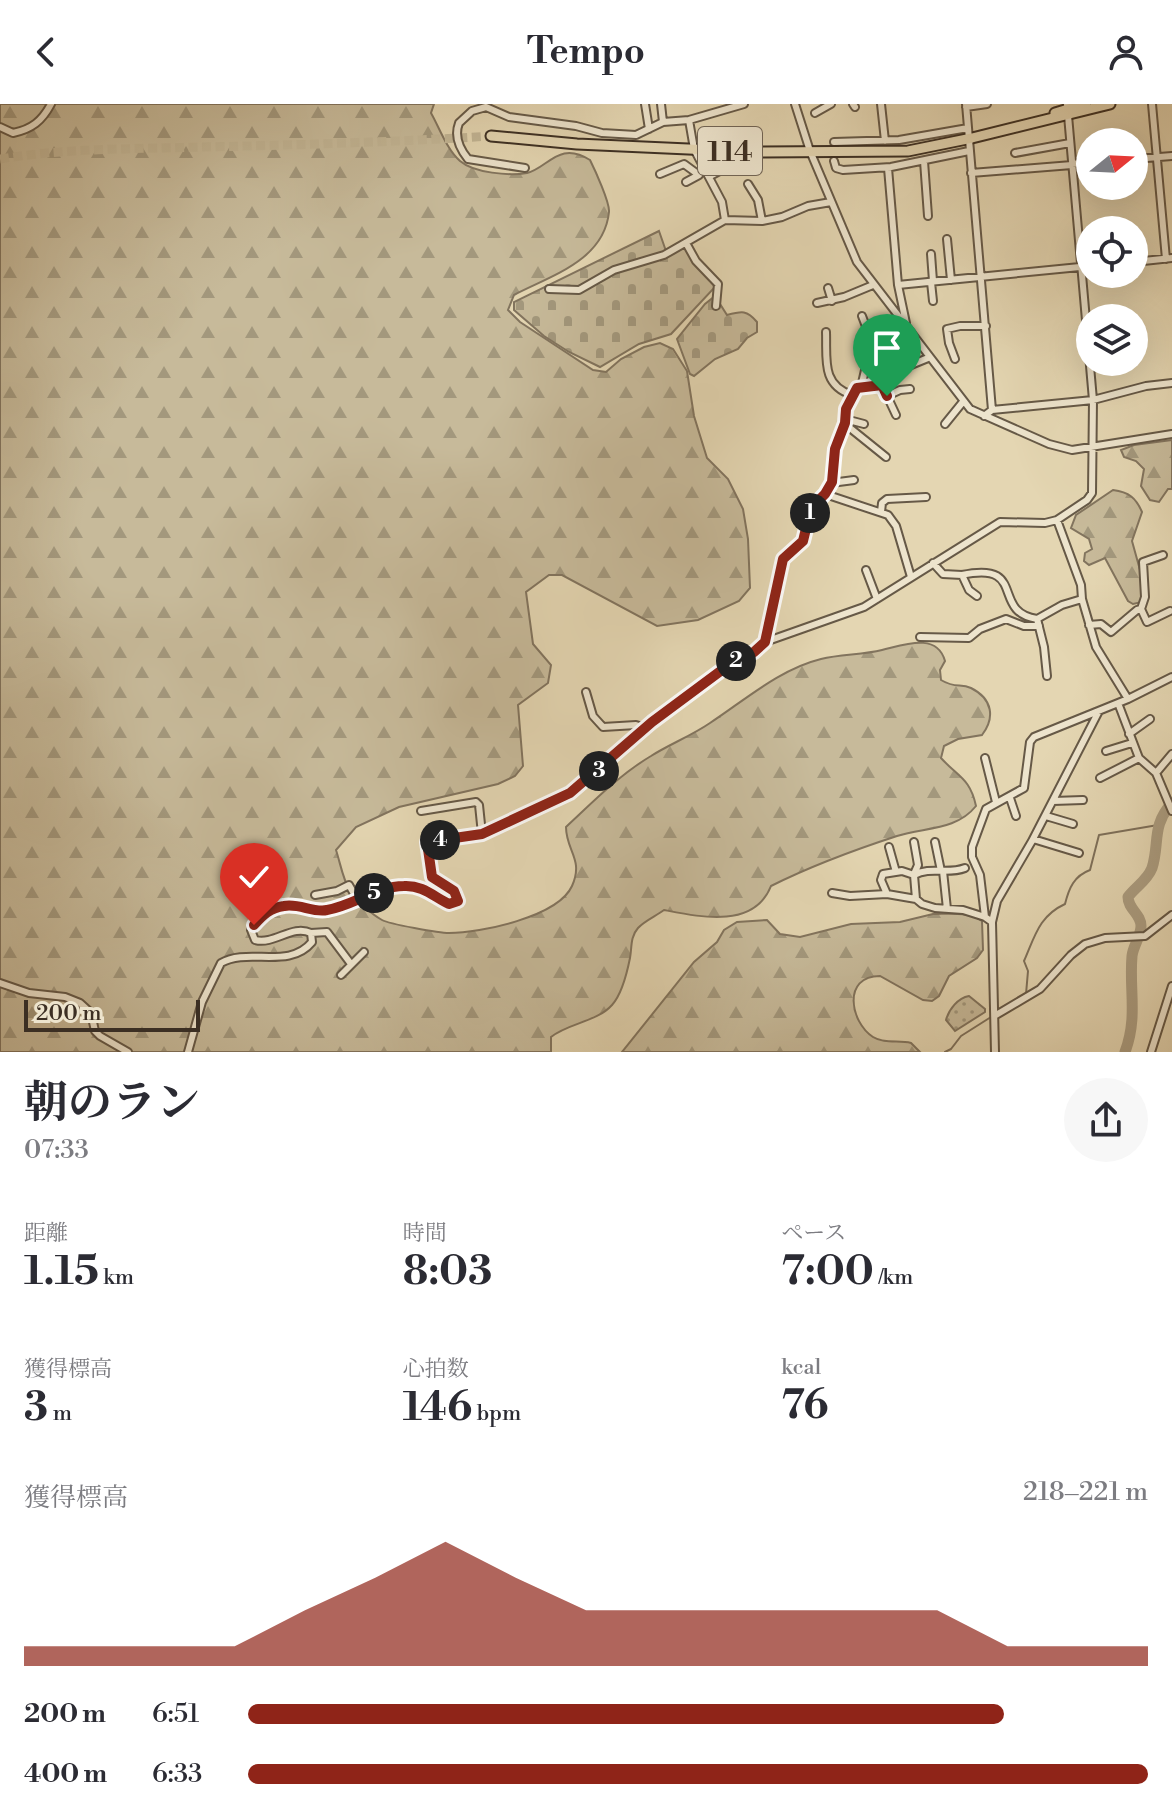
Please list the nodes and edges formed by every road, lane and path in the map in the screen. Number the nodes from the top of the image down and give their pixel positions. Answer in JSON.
{"nodes":[{"id":1,"x":51,"y":104,"type":"edge"},
{"id":2,"x":645,"y":104,"type":"edge"},
{"id":3,"x":661,"y":104,"type":"edge"},
{"id":4,"x":706,"y":104,"type":"edge"},
{"id":5,"x":744,"y":104,"type":"edge"},
{"id":6,"x":795,"y":104,"type":"edge"},
{"id":7,"x":831,"y":104,"type":"edge"},
{"id":8,"x":881,"y":104,"type":"edge"},
{"id":9,"x":987,"y":104,"type":"edge"},
{"id":10,"x":1085,"y":104,"type":"edge"},
{"id":11,"x":1110,"y":104,"type":"edge"},
{"id":12,"x":1152,"y":104,"type":"edge"},
{"id":13,"x":966,"y":105,"type":"edge"},
{"id":14,"x":1067,"y":109,"type":"edge"},
{"id":15,"x":815,"y":113,"type":"dead end"},
{"id":16,"x":708,"y":115,"type":"junction"},
{"id":17,"x":689,"y":120,"type":"junction"},
{"id":18,"x":663,"y":122,"type":"junction"},
{"id":19,"x":0,"y":127,"type":"edge"},
{"id":20,"x":968,"y":128,"type":"junction"},
{"id":21,"x":649,"y":129,"type":"junction"},
{"id":22,"x":491,"y":136,"type":"tunnel mouth"},
{"id":23,"x":968,"y":140,"type":"junction"},
{"id":24,"x":885,"y":141,"type":"junction"},
{"id":25,"x":834,"y":142,"type":"dead end"},
{"id":26,"x":1070,"y":143,"type":"junction"},
{"id":27,"x":694,"y":149,"type":"junction"},
{"id":28,"x":810,"y":151,"type":"junction"},
{"id":29,"x":969,"y":151,"type":"junction"},
{"id":30,"x":755,"y":152,"type":"junction"},
{"id":31,"x":1015,"y":153,"type":"dead end"},
{"id":32,"x":1172,"y":156,"type":"edge"},
{"id":33,"x":1157,"y":157,"type":"junction"},
{"id":34,"x":1148,"y":158,"type":"edge"},
{"id":35,"x":834,"y":161,"type":"dead end"},
{"id":36,"x":924,"y":161,"type":"junction"},
{"id":37,"x":1072,"y":164,"type":"junction"},
{"id":38,"x":1076,"y":164,"type":"edge"},
{"id":39,"x":525,"y":168,"type":"dead end"},
{"id":40,"x":888,"y":168,"type":"junction"},
{"id":41,"x":971,"y":173,"type":"junction"},
{"id":42,"x":660,"y":174,"type":"dead end"},
{"id":43,"x":705,"y":174,"type":"junction"},
{"id":44,"x":686,"y":182,"type":"dead end"},
{"id":45,"x":748,"y":184,"type":"dead end"},
{"id":46,"x":831,"y":202,"type":"junction"},
{"id":47,"x":928,"y":216,"type":"dead end"},
{"id":48,"x":1077,"y":216,"type":"edge"},
{"id":49,"x":725,"y":220,"type":"junction"},
{"id":50,"x":762,"y":221,"type":"junction"},
{"id":51,"x":947,"y":239,"type":"dead end"},
{"id":52,"x":686,"y":243,"type":"junction"},
{"id":53,"x":931,"y":254,"type":"dead end"},
{"id":54,"x":1169,"y":259,"type":"edge"},
{"id":55,"x":1148,"y":261,"type":"edge"},
{"id":56,"x":1076,"y":268,"type":"edge"},
{"id":57,"x":981,"y":277,"type":"junction"},
{"id":58,"x":951,"y":280,"type":"junction"},
{"id":59,"x":932,"y":282,"type":"junction"},
{"id":60,"x":873,"y":285,"type":"junction"},
{"id":61,"x":898,"y":285,"type":"junction"},
{"id":62,"x":828,"y":288,"type":"dead end"},
{"id":63,"x":1083,"y":288,"type":"edge"},
{"id":64,"x":549,"y":289,"type":"dead end"},
{"id":65,"x":832,"y":301,"type":"junction"},
{"id":66,"x":933,"y":301,"type":"dead end"},
{"id":67,"x":817,"y":303,"type":"dead end"},
{"id":68,"x":716,"y":306,"type":"dead end"},
{"id":69,"x":862,"y":316,"type":"dead end"},
{"id":70,"x":904,"y":326,"type":"junction"},
{"id":71,"x":986,"y":326,"type":"junction"},
{"id":72,"x":826,"y":332,"type":"dead end"},
{"id":73,"x":873,"y":345,"type":"junction"},
{"id":74,"x":928,"y":358,"type":"junction"},
{"id":75,"x":955,"y":359,"type":"dead end"},
{"id":76,"x":906,"y":367,"type":"dead end"},
{"id":77,"x":1172,"y":383,"type":"edge"},
{"id":78,"x":857,"y":388,"type":"junction"},
{"id":79,"x":910,"y":389,"type":"dead end"},
{"id":80,"x":852,"y":395,"type":"junction"},
{"id":81,"x":887,"y":396,"type":"junction"},
{"id":82,"x":1093,"y":400,"type":"junction"},
{"id":83,"x":962,"y":403,"type":"junction"},
{"id":84,"x":992,"y":410,"type":"junction"},
{"id":85,"x":896,"y":415,"type":"dead end"},
{"id":86,"x":984,"y":416,"type":"junction"},
{"id":87,"x":845,"y":422,"type":"junction"},
{"id":88,"x":864,"y":424,"type":"dead end"},
{"id":89,"x":945,"y":424,"type":"dead end"},
{"id":90,"x":1172,"y":434,"type":"edge"},
{"id":91,"x":1092,"y":449,"type":"junction"},
{"id":92,"x":886,"y":457,"type":"dead end"},
{"id":93,"x":854,"y":480,"type":"dead end"},
{"id":94,"x":831,"y":483,"type":"junction"},
{"id":95,"x":825,"y":494,"type":"junction"},
{"id":96,"x":926,"y":497,"type":"dead end"},
{"id":97,"x":881,"y":512,"type":"junction"},
{"id":98,"x":1057,"y":520,"type":"junction"},
{"id":99,"x":1163,"y":555,"type":"dead end"},
{"id":100,"x":933,"y":563,"type":"junction"},
{"id":101,"x":866,"y":570,"type":"dead end"},
{"id":102,"x":962,"y":575,"type":"junction"},
{"id":103,"x":911,"y":577,"type":"junction"},
{"id":104,"x":977,"y":596,"type":"dead end"},
{"id":105,"x":877,"y":599,"type":"junction"},
{"id":106,"x":1082,"y":599,"type":"junction"},
{"id":107,"x":1141,"y":609,"type":"junction"},
{"id":108,"x":1170,"y":611,"type":"edge"},
{"id":109,"x":1038,"y":623,"type":"junction"},
{"id":110,"x":1089,"y":625,"type":"junction"},
{"id":111,"x":920,"y":637,"type":"dead end"},
{"id":112,"x":765,"y":642,"type":"junction"},
{"id":113,"x":1047,"y":676,"type":"dead end"},
{"id":114,"x":1172,"y":677,"type":"edge"},
{"id":115,"x":586,"y":692,"type":"dead end"},
{"id":116,"x":1128,"y":699,"type":"junction"},
{"id":117,"x":1118,"y":703,"type":"junction"},
{"id":118,"x":1099,"y":711,"type":"junction"},
{"id":119,"x":1150,"y":719,"type":"dead end"},
{"id":120,"x":646,"y":728,"type":"junction"},
{"id":121,"x":1129,"y":734,"type":"junction"},
{"id":122,"x":1132,"y":743,"type":"junction"},
{"id":123,"x":1106,"y":751,"type":"dead end"},
{"id":124,"x":1172,"y":754,"type":"edge"},
{"id":125,"x":985,"y":758,"type":"dead end"},
{"id":126,"x":1139,"y":758,"type":"junction"},
{"id":127,"x":1156,"y":773,"type":"junction"},
{"id":128,"x":1100,"y":778,"type":"dead end"},
{"id":129,"x":1010,"y":798,"type":"junction"},
{"id":130,"x":1083,"y":800,"type":"dead end"},
{"id":131,"x":1053,"y":801,"type":"junction"},
{"id":132,"x":996,"y":802,"type":"junction"},
{"id":133,"x":1170,"y":802,"type":"edge"},
{"id":134,"x":421,"y":811,"type":"dead end"},
{"id":135,"x":1172,"y":811,"type":"edge"},
{"id":136,"x":1016,"y":816,"type":"dead end"},
{"id":137,"x":1046,"y":816,"type":"junction"},
{"id":138,"x":1073,"y":824,"type":"dead end"},
{"id":139,"x":482,"y":834,"type":"junction"},
{"id":140,"x":1033,"y":839,"type":"junction"},
{"id":141,"x":914,"y":842,"type":"dead end"},
{"id":142,"x":935,"y":842,"type":"dead end"},
{"id":143,"x":889,"y":847,"type":"dead end"},
{"id":144,"x":1079,"y":853,"type":"dead end"},
{"id":145,"x":965,"y":868,"type":"dead end"},
{"id":146,"x":942,"y":871,"type":"junction"},
{"id":147,"x":896,"y":872,"type":"junction"},
{"id":148,"x":914,"y":875,"type":"junction"},
{"id":149,"x":832,"y":893,"type":"dead end"},
{"id":150,"x":887,"y":894,"type":"junction"},
{"id":151,"x":315,"y":895,"type":"dead end"},
{"id":152,"x":357,"y":899,"type":"junction"},
{"id":153,"x":916,"y":899,"type":"junction"},
{"id":154,"x":947,"y":909,"type":"junction"},
{"id":155,"x":1172,"y":915,"type":"edge"},
{"id":156,"x":988,"y":919,"type":"junction"},
{"id":157,"x":311,"y":933,"type":"junction"},
{"id":158,"x":364,"y":952,"type":"dead end"},
{"id":159,"x":351,"y":964,"type":"junction"},
{"id":160,"x":341,"y":975,"type":"dead end"},
{"id":161,"x":0,"y":983,"type":"edge"},
{"id":162,"x":1172,"y":986,"type":"edge"},
{"id":163,"x":996,"y":1015,"type":"junction"},
{"id":164,"x":128,"y":1052,"type":"edge"},
{"id":165,"x":188,"y":1052,"type":"edge"},
{"id":166,"x":995,"y":1052,"type":"edge"},
{"id":167,"x":1151,"y":1052,"type":"edge"}],
"edges":[{"from":1,"to":19,"type":"street"},
{"from":2,"to":21,"type":"street"},
{"from":3,"to":18,"type":"street"},
{"from":4,"to":16,"type":"street"},
{"from":5,"to":16,"type":"street"},
{"from":6,"to":28,"type":"street"},
{"from":7,"to":15,"type":"street"},
{"from":8,"to":24,"type":"street"},
{"from":9,"to":13,"type":"street"},
{"from":10,"to":14,"type":"highway","number":"114"},
{"from":11,"to":14,"type":"highway","number":"114"},
{"from":12,"to":33,"type":"street"},
{"from":13,"to":20,"type":"street"},
{"from":14,"to":23,"type":"highway","number":"114"},
{"from":14,"to":26,"type":"street"},
{"from":16,"to":17,"type":"street"},
{"from":17,"to":18,"type":"street"},
{"from":17,"to":27,"type":"street"},
{"from":18,"to":21,"type":"street"},
{"from":20,"to":23,"type":"street"},
{"from":20,"to":24,"type":"street"},
{"from":21,"to":39,"type":"street"},
{"from":22,"to":27,"type":"highway","number":"114"},
{"from":23,"to":28,"type":"highway","number":"114"},
{"from":23,"to":29,"type":"street"},
{"from":24,"to":25,"type":"street"},
{"from":26,"to":31,"type":"street"},
{"from":26,"to":37,"type":"street"},
{"from":27,"to":30,"type":"highway","number":"114"},
{"from":27,"to":43,"type":"street"},
{"from":28,"to":30,"type":"highway","number":"114"},
{"from":28,"to":46,"type":"street"},
{"from":29,"to":36,"type":"street"},
{"from":29,"to":41,"type":"street"},
{"from":30,"to":43,"type":"street"},
{"from":32,"to":33,"type":"street"},
{"from":33,"to":34,"type":"street"},
{"from":33,"to":54,"type":"street"},
{"from":35,"to":40,"type":"street"},
{"from":36,"to":40,"type":"street"},
{"from":36,"to":47,"type":"street"},
{"from":37,"to":38,"type":"street"},
{"from":37,"to":41,"type":"street"},
{"from":37,"to":48,"type":"street"},
{"from":40,"to":61,"type":"street"},
{"from":41,"to":57,"type":"street"},
{"from":42,"to":43,"type":"street"},
{"from":43,"to":44,"type":"street"},
{"from":43,"to":49,"type":"street"},
{"from":45,"to":50,"type":"street"},
{"from":46,"to":50,"type":"street"},
{"from":46,"to":60,"type":"street"},
{"from":49,"to":50,"type":"street"},
{"from":49,"to":52,"type":"street"},
{"from":51,"to":58,"type":"street"},
{"from":52,"to":64,"type":"street"},
{"from":52,"to":68,"type":"street"},
{"from":53,"to":59,"type":"street"},
{"from":54,"to":55,"type":"street"},
{"from":56,"to":57,"type":"street"},
{"from":57,"to":58,"type":"street"},
{"from":57,"to":71,"type":"street"},
{"from":58,"to":59,"type":"street"},
{"from":59,"to":61,"type":"street"},
{"from":59,"to":66,"type":"street"},
{"from":60,"to":65,"type":"street"},
{"from":60,"to":70,"type":"street"},
{"from":61,"to":70,"type":"street"},
{"from":62,"to":65,"type":"street"},
{"from":63,"to":82,"type":"street"},
{"from":65,"to":67,"type":"street"},
{"from":69,"to":73,"type":"street"},
{"from":70,"to":73,"type":"street"},
{"from":70,"to":74,"type":"street"},
{"from":71,"to":75,"type":"street"},
{"from":71,"to":84,"type":"street"},
{"from":72,"to":80,"type":"street"},
{"from":73,"to":78,"type":"street"},
{"from":74,"to":76,"type":"street"},
{"from":74,"to":83,"type":"street"},
{"from":77,"to":82,"type":"street"},
{"from":78,"to":80,"type":"street"},
{"from":78,"to":81,"type":"street"},
{"from":79,"to":81,"type":"street"},
{"from":80,"to":87,"type":"street"},
{"from":81,"to":85,"type":"street"},
{"from":82,"to":84,"type":"street"},
{"from":82,"to":91,"type":"street"},
{"from":83,"to":86,"type":"street"},
{"from":83,"to":89,"type":"street"},
{"from":84,"to":86,"type":"street"},
{"from":86,"to":91,"type":"street"},
{"from":87,"to":88,"type":"street"},
{"from":87,"to":92,"type":"street"},
{"from":87,"to":94,"type":"street"},
{"from":90,"to":91,"type":"street"},
{"from":91,"to":98,"type":"street"},
{"from":93,"to":94,"type":"street"},
{"from":94,"to":95,"type":"street"},
{"from":95,"to":97,"type":"street"},
{"from":95,"to":112,"type":"street"},
{"from":96,"to":97,"type":"street"},
{"from":97,"to":103,"type":"street"},
{"from":98,"to":100,"type":"street"},
{"from":98,"to":106,"type":"street"},
{"from":99,"to":107,"type":"street"},
{"from":100,"to":102,"type":"street"},
{"from":100,"to":103,"type":"street"},
{"from":101,"to":105,"type":"street"},
{"from":102,"to":104,"type":"street"},
{"from":102,"to":109,"type":"street"},
{"from":103,"to":105,"type":"street"},
{"from":105,"to":112,"type":"street"},
{"from":106,"to":109,"type":"street"},
{"from":106,"to":110,"type":"street"},
{"from":107,"to":108,"type":"street"},
{"from":107,"to":110,"type":"street"},
{"from":109,"to":111,"type":"street"},
{"from":109,"to":113,"type":"street"},
{"from":110,"to":116,"type":"street"},
{"from":112,"to":120,"type":"street"},
{"from":114,"to":116,"type":"street"},
{"from":115,"to":120,"type":"street"},
{"from":116,"to":117,"type":"street"},
{"from":117,"to":118,"type":"street"},
{"from":117,"to":121,"type":"street"},
{"from":118,"to":129,"type":"street"},
{"from":118,"to":131,"type":"street"},
{"from":119,"to":121,"type":"street"},
{"from":120,"to":139,"type":"street"},
{"from":121,"to":122,"type":"street"},
{"from":122,"to":123,"type":"street"},
{"from":122,"to":126,"type":"street"},
{"from":124,"to":127,"type":"street"},
{"from":125,"to":132,"type":"street"},
{"from":126,"to":127,"type":"street"},
{"from":126,"to":128,"type":"street"},
{"from":127,"to":133,"type":"street"},
{"from":129,"to":132,"type":"street"},
{"from":129,"to":136,"type":"street"},
{"from":130,"to":131,"type":"street"},
{"from":131,"to":137,"type":"street"},
{"from":132,"to":156,"type":"street"},
{"from":133,"to":135,"type":"street"},
{"from":134,"to":139,"type":"street"},
{"from":137,"to":138,"type":"street"},
{"from":137,"to":140,"type":"street"},
{"from":139,"to":152,"type":"street"},
{"from":140,"to":144,"type":"street"},
{"from":140,"to":156,"type":"street"},
{"from":141,"to":148,"type":"street"},
{"from":142,"to":146,"type":"street"},
{"from":143,"to":147,"type":"street"},
{"from":145,"to":146,"type":"street"},
{"from":146,"to":148,"type":"street"},
{"from":146,"to":154,"type":"street"},
{"from":147,"to":148,"type":"street"},
{"from":147,"to":150,"type":"street"},
{"from":148,"to":153,"type":"street"},
{"from":149,"to":150,"type":"street"},
{"from":150,"to":153,"type":"street"},
{"from":151,"to":152,"type":"street"},
{"from":152,"to":157,"type":"street"},
{"from":153,"to":154,"type":"street"},
{"from":154,"to":156,"type":"street"},
{"from":155,"to":163,"type":"street"},
{"from":156,"to":163,"type":"street"},
{"from":157,"to":159,"type":"street"},
{"from":157,"to":165,"type":"street"},
{"from":158,"to":159,"type":"street"},
{"from":159,"to":160,"type":"street"},
{"from":161,"to":164,"type":"street"},
{"from":162,"to":167,"type":"street"},
{"from":163,"to":166,"type":"street"}]}
